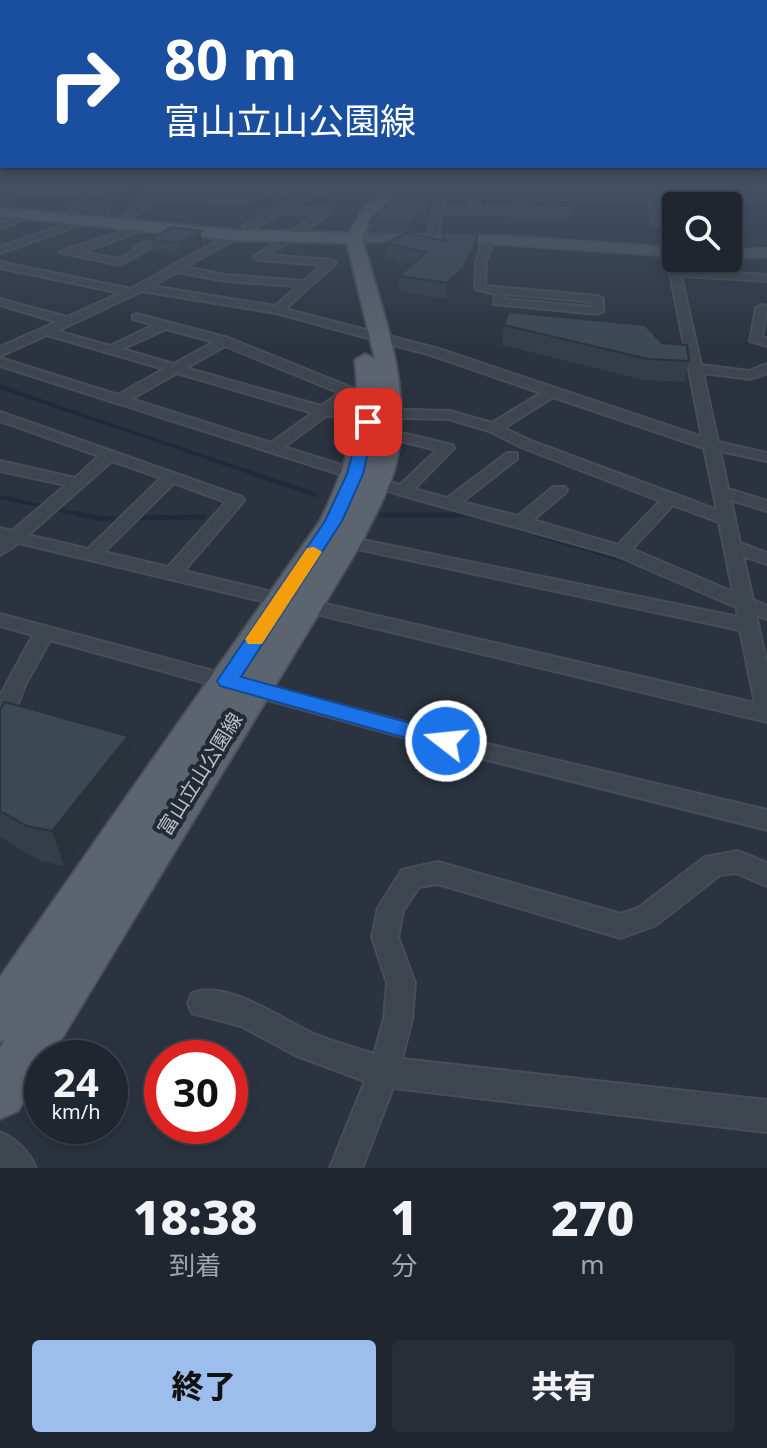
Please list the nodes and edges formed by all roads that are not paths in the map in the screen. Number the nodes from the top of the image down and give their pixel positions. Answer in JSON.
{"nodes":[{"id":1,"x":25,"y":242,"type":"edge"},
{"id":2,"x":102,"y":242,"type":"edge"},
{"id":3,"x":153,"y":242,"type":"edge"},
{"id":4,"x":221,"y":242,"type":"edge"},
{"id":5,"x":282,"y":242,"type":"edge"},
{"id":6,"x":348,"y":242,"type":"edge"},
{"id":7,"x":488,"y":242,"type":"edge"},
{"id":8,"x":511,"y":242,"type":"edge"},
{"id":9,"x":0,"y":250,"type":"edge"},
{"id":10,"x":662,"y":251,"type":"edge"},
{"id":11,"x":767,"y":253,"type":"edge"},
{"id":12,"x":742,"y":254,"type":"edge"},
{"id":13,"x":0,"y":265,"type":"edge"},
{"id":14,"x":174,"y":268,"type":"junction"},
{"id":15,"x":675,"y":273,"type":"joint"},
{"id":16,"x":767,"y":278,"type":"edge"},
{"id":17,"x":307,"y":284,"type":"junction"},
{"id":18,"x":136,"y":290,"type":"junction"},
{"id":19,"x":502,"y":290,"type":"junction"},
{"id":20,"x":0,"y":302,"type":"edge"},
{"id":21,"x":767,"y":309,"type":"edge"},
{"id":22,"x":277,"y":310,"type":"junction"},
{"id":23,"x":137,"y":317,"type":"dead end"},
{"id":24,"x":67,"y":321,"type":"junction"},
{"id":25,"x":164,"y":325,"type":"junction"},
{"id":26,"x":45,"y":331,"type":"junction"},
{"id":27,"x":368,"y":335,"type":"junction"},
{"id":28,"x":0,"y":338,"type":"edge"},
{"id":29,"x":224,"y":341,"type":"junction"},
{"id":30,"x":767,"y":342,"type":"edge"},
{"id":31,"x":18,"y":344,"type":"junction"},
{"id":32,"x":111,"y":350,"type":"junction"},
{"id":33,"x":0,"y":352,"type":"edge"},
{"id":34,"x":0,"y":362,"type":"edge"},
{"id":35,"x":174,"y":368,"type":"junction"},
{"id":36,"x":695,"y":368,"type":"junction"},
{"id":37,"x":767,"y":368,"type":"edge"},
{"id":38,"x":552,"y":392,"type":"junction"},
{"id":39,"x":119,"y":400,"type":"junction"},
{"id":40,"x":326,"y":412,"type":"junction"},
{"id":41,"x":0,"y":416,"type":"edge"},
{"id":42,"x":383,"y":420,"type":"junction"},
{"id":43,"x":494,"y":428,"type":"junction"},
{"id":44,"x":711,"y":445,"type":"junction"},
{"id":45,"x":273,"y":448,"type":"junction"},
{"id":46,"x":110,"y":455,"type":"junction"},
{"id":47,"x":512,"y":456,"type":"dead end"},
{"id":48,"x":767,"y":457,"type":"edge"},
{"id":49,"x":0,"y":466,"type":"edge"},
{"id":50,"x":171,"y":477,"type":"junction"},
{"id":51,"x":78,"y":483,"type":"junction"},
{"id":52,"x":378,"y":483,"type":"junction"},
{"id":53,"x":559,"y":490,"type":"dead end"},
{"id":54,"x":721,"y":492,"type":"junction"},
{"id":55,"x":670,"y":499,"type":"junction"},
{"id":56,"x":450,"y":504,"type":"junction"},
{"id":57,"x":767,"y":506,"type":"edge"},
{"id":58,"x":727,"y":519,"type":"junction"},
{"id":59,"x":521,"y":522,"type":"junction"},
{"id":60,"x":8,"y":534,"type":"edge"},
{"id":61,"x":348,"y":542,"type":"junction"},
{"id":62,"x":732,"y":546,"type":"junction"},
{"id":63,"x":0,"y":550,"type":"edge"},
{"id":64,"x":621,"y":551,"type":"junction"},
{"id":65,"x":92,"y":554,"type":"junction"},
{"id":66,"x":767,"y":559,"type":"edge"},
{"id":67,"x":173,"y":573,"type":"junction"},
{"id":68,"x":295,"y":603,"type":"junction"},
{"id":69,"x":744,"y":603,"type":"junction"},
{"id":70,"x":767,"y":613,"type":"edge"},
{"id":71,"x":0,"y":620,"type":"edge"},
{"id":72,"x":749,"y":626,"type":"junction"},
{"id":73,"x":45,"y":632,"type":"junction"},
{"id":74,"x":241,"y":684,"type":"junction"},
{"id":75,"x":767,"y":713,"type":"edge"},
{"id":76,"x":0,"y":722,"type":"edge"},
{"id":77,"x":767,"y":820,"type":"edge"},
{"id":78,"x":767,"y":875,"type":"edge"},
{"id":79,"x":202,"y":1003,"type":"dead end"},
{"id":80,"x":0,"y":1018,"type":"edge"},
{"id":81,"x":384,"y":1072,"type":"junction"},
{"id":82,"x":0,"y":1093,"type":"edge"},
{"id":83,"x":767,"y":1116,"type":"edge"},
{"id":84,"x":0,"y":1148,"type":"edge"},
{"id":85,"x":20,"y":1168,"type":"edge"},
{"id":86,"x":346,"y":1168,"type":"edge"}],
"edges":[{"from":1,"to":9,"type":"street"},
{"from":2,"to":3,"type":"street"},
{"from":4,"to":14,"type":"street"},
{"from":5,"to":17,"type":"street"},
{"from":6,"to":27,"type":"main road","name":"富山立山公園線"},
{"from":7,"to":19,"type":"street"},
{"from":8,"to":10,"type":"main road"},
{"from":11,"to":12,"type":"main road"},
{"from":13,"to":18,"type":"street"},
{"from":14,"to":17,"type":"street"},
{"from":14,"to":18,"type":"street"},
{"from":15,"to":16,"type":"street"},
{"from":15,"to":36,"type":"street"},
{"from":17,"to":22,"type":"street"},
{"from":18,"to":22,"type":"street"},
{"from":18,"to":24,"type":"street"},
{"from":19,"to":19,"type":"street"},
{"from":20,"to":24,"type":"street"},
{"from":21,"to":30,"type":"street"},
{"from":22,"to":27,"type":"street"},
{"from":23,"to":25,"type":"street"},
{"from":24,"to":26,"type":"street"},
{"from":25,"to":29,"type":"street"},
{"from":25,"to":32,"type":"street"},
{"from":26,"to":31,"type":"street"},
{"from":26,"to":32,"type":"street"},
{"from":27,"to":38,"type":"street"},
{"from":27,"to":42,"type":"main road","name":"富山立山公園線"},
{"from":28,"to":31,"type":"street"},
{"from":29,"to":35,"type":"street"},
{"from":29,"to":40,"type":"street"},
{"from":31,"to":33,"type":"street"},
{"from":32,"to":35,"type":"street"},
{"from":34,"to":39,"type":"street"},
{"from":35,"to":39,"type":"street"},
{"from":35,"to":40,"type":"street"},
{"from":36,"to":37,"type":"street"},
{"from":36,"to":44,"type":"street"},
{"from":38,"to":43,"type":"street"},
{"from":38,"to":44,"type":"street"},
{"from":39,"to":45,"type":"street"},
{"from":40,"to":42,"type":"street"},
{"from":40,"to":45,"type":"street"},
{"from":41,"to":46,"type":"street"},
{"from":42,"to":43,"type":"street"},
{"from":42,"to":52,"type":"main road","name":"富山立山公園線"},
{"from":42,"to":52,"type":"street"},
{"from":43,"to":55,"type":"street"},
{"from":44,"to":48,"type":"street"},
{"from":44,"to":54,"type":"street"},
{"from":45,"to":52,"type":"street"},
{"from":46,"to":50,"type":"street"},
{"from":46,"to":51,"type":"street"},
{"from":47,"to":56,"type":"street"},
{"from":49,"to":51,"type":"street"},
{"from":50,"to":65,"type":"street"},
{"from":50,"to":67,"type":"street"},
{"from":51,"to":60,"type":"street"},
{"from":52,"to":56,"type":"street"},
{"from":52,"to":61,"type":"main road","name":"富山立山公園線"},
{"from":52,"to":68,"type":"main road","name":"富山立山公園線"},
{"from":53,"to":59,"type":"street"},
{"from":54,"to":57,"type":"street"},
{"from":54,"to":58,"type":"street"},
{"from":55,"to":58,"type":"street"},
{"from":55,"to":64,"type":"street"},
{"from":56,"to":59,"type":"street"},
{"from":58,"to":62,"type":"street"},
{"from":59,"to":64,"type":"street"},
{"from":60,"to":63,"type":"street"},
{"from":60,"to":65,"type":"street"},
{"from":61,"to":68,"type":"main road","name":"富山立山公園線"},
{"from":61,"to":72,"type":"street"},
{"from":62,"to":66,"type":"street"},
{"from":62,"to":69,"type":"street"},
{"from":64,"to":69,"type":"street"},
{"from":65,"to":67,"type":"street"},
{"from":67,"to":68,"type":"street"},
{"from":68,"to":74,"type":"main road","name":"富山立山公園線"},
{"from":68,"to":75,"type":"street"},
{"from":69,"to":70,"type":"street"},
{"from":69,"to":72,"type":"street"},
{"from":71,"to":73,"type":"street"},
{"from":72,"to":75,"type":"street"},
{"from":73,"to":74,"type":"street"},
{"from":73,"to":76,"type":"street"},
{"from":74,"to":77,"type":"street"},
{"from":74,"to":80,"type":"main road","name":"富山立山公園線"},
{"from":74,"to":82,"type":"main road","name":"富山立山公園線"},
{"from":78,"to":81,"type":"street"},
{"from":79,"to":81,"type":"street"},
{"from":81,"to":83,"type":"street"},
{"from":81,"to":86,"type":"street"},
{"from":84,"to":85,"type":"street"}]}
